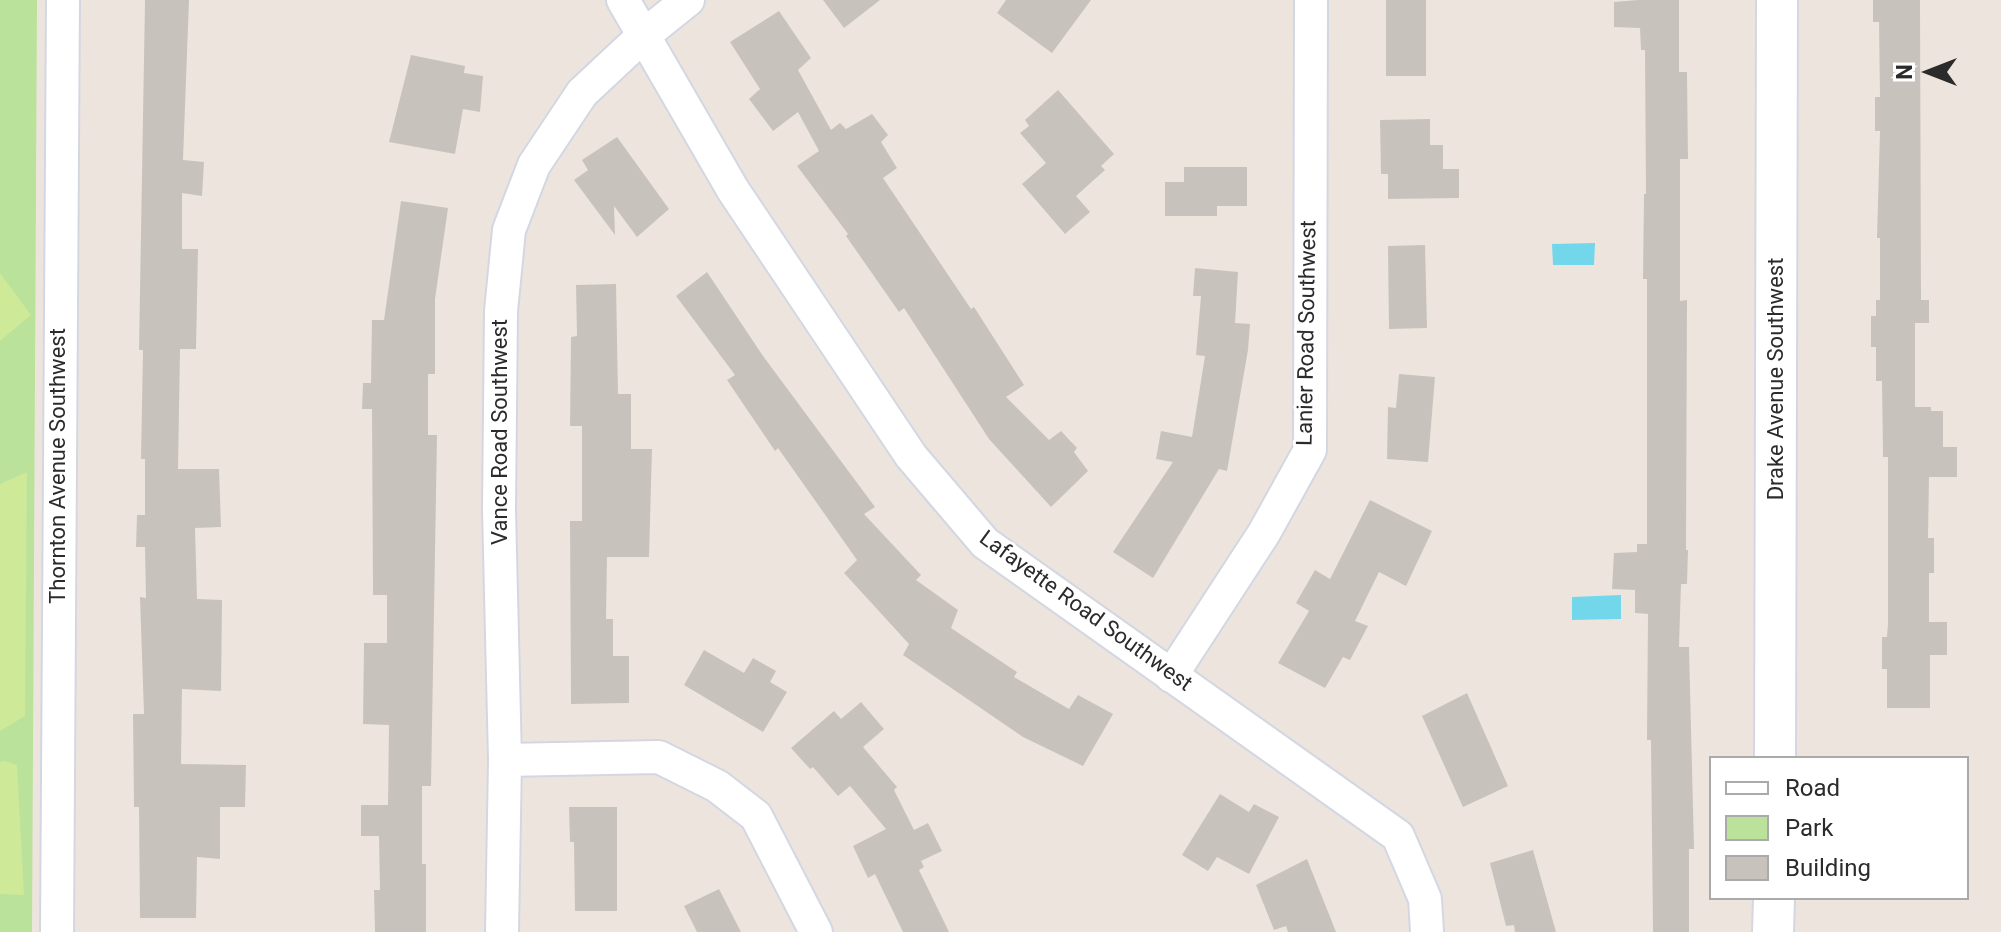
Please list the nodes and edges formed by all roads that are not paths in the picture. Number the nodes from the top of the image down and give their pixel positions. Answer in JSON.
{"nodes":[{"id":1,"x":63,"y":0,"type":"edge"},
{"id":2,"x":623,"y":0,"type":"edge"},
{"id":3,"x":688,"y":0,"type":"edge"},
{"id":4,"x":1311,"y":0,"type":"edge"},
{"id":5,"x":1777,"y":0,"type":"edge"},
{"id":6,"x":643,"y":36,"type":"junction"},
{"id":7,"x":1171,"y":676,"type":"junction"},
{"id":8,"x":1775,"y":756,"type":"edge"},
{"id":9,"x":505,"y":760,"type":"junction"},
{"id":10,"x":1774,"y":900,"type":"edge"},
{"id":11,"x":57,"y":932,"type":"edge"},
{"id":12,"x":502,"y":932,"type":"edge"},
{"id":13,"x":816,"y":932,"type":"edge"},
{"id":14,"x":1427,"y":932,"type":"edge"},
{"id":15,"x":1773,"y":932,"type":"edge"}],
"edges":[{"from":1,"to":11,"type":"street","name":"Thornton Avenue Southwest"},
{"from":2,"to":6,"type":"street","name":"Lafayette Road Southwest"},
{"from":3,"to":6,"type":"street","name":"Vance Road Southwest"},
{"from":4,"to":7,"type":"street","name":"Lanier Road Southwest"},
{"from":5,"to":8,"type":"street","name":"Drake Avenue Southwest"},
{"from":6,"to":7,"type":"street","name":"Lafayette Road Southwest"},
{"from":6,"to":9,"type":"street","name":"Vance Road Southwest"},
{"from":7,"to":14,"type":"street","name":"Lafayette Road Southwest"},
{"from":9,"to":12,"type":"street","name":"Vance Road Southwest"},
{"from":9,"to":13,"type":"street"},
{"from":10,"to":15,"type":"street"}]}
